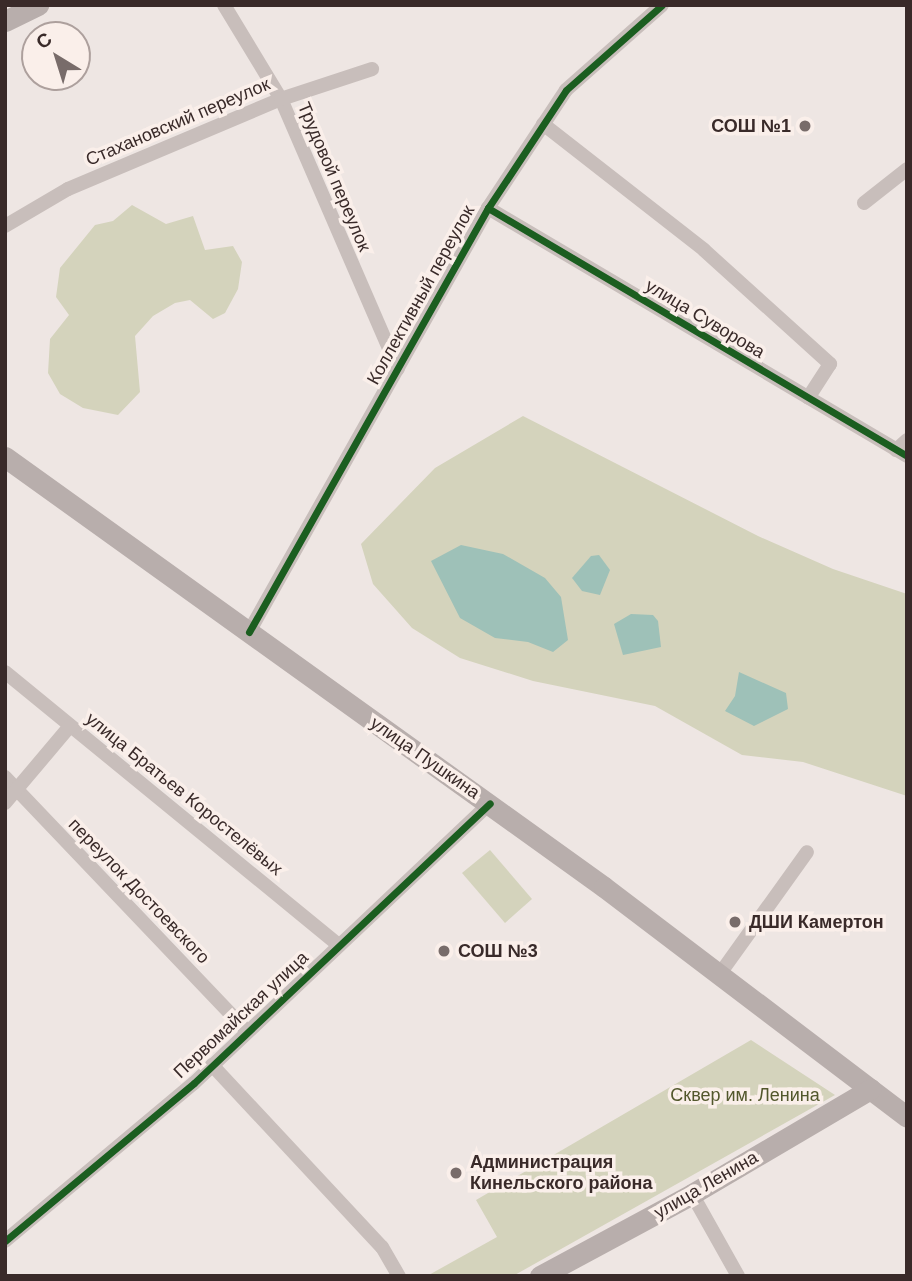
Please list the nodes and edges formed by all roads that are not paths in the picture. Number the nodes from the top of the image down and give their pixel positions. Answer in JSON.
{"nodes":[{"id":1,"x":38,"y":5,"type":"edge"},
{"id":2,"x":224,"y":5,"type":"edge"},
{"id":3,"x":662,"y":5,"type":"edge"},
{"id":4,"x":5,"y":21,"type":"edge"},
{"id":5,"x":372,"y":69,"type":"dead end"},
{"id":6,"x":281,"y":99,"type":"junction"},
{"id":7,"x":543,"y":124,"type":"junction"},
{"id":8,"x":907,"y":169,"type":"edge"},
{"id":9,"x":864,"y":203,"type":"dead end"},
{"id":10,"x":488,"y":208,"type":"junction"},
{"id":11,"x":5,"y":226,"type":"edge"},
{"id":12,"x":398,"y":369,"type":"junction"},
{"id":13,"x":808,"y":398,"type":"junction"},
{"id":14,"x":903,"y":449,"type":"edge"},
{"id":15,"x":8,"y":463,"type":"edge"},
{"id":16,"x":248,"y":632,"type":"junction"},
{"id":17,"x":5,"y":672,"type":"edge"},
{"id":18,"x":70,"y":726,"type":"junction"},
{"id":19,"x":5,"y":777,"type":"edge"},
{"id":20,"x":14,"y":790,"type":"junction"},
{"id":21,"x":5,"y":803,"type":"edge"},
{"id":22,"x":490,"y":803,"type":"junction"},
{"id":23,"x":807,"y":852,"type":"dead end"},
{"id":24,"x":339,"y":945,"type":"junction"},
{"id":25,"x":719,"y":975,"type":"junction"},
{"id":26,"x":246,"y":1030,"type":"junction"},
{"id":27,"x":212,"y":1065,"type":"junction"},
{"id":28,"x":870,"y":1089,"type":"junction"},
{"id":29,"x":907,"y":1117,"type":"edge"},
{"id":30,"x":692,"y":1195,"type":"junction"},
{"id":31,"x":5,"y":1241,"type":"edge"},
{"id":32,"x":399,"y":1276,"type":"edge"},
{"id":33,"x":540,"y":1276,"type":"edge"},
{"id":34,"x":738,"y":1276,"type":"edge"}],
"edges":[{"from":1,"to":4,"type":"main road"},
{"from":2,"to":6,"type":"street","name":"Трудовой переулок"},
{"from":3,"to":7,"type":"street","name":"Коллективный переулок"},
{"from":5,"to":6,"type":"street","name":"Стахановский переулок"},
{"from":6,"to":11,"type":"street","name":"Стахановский переулок"},
{"from":6,"to":12,"type":"street","name":"Трудовой переулок"},
{"from":7,"to":10,"type":"street","name":"Коллективный переулок"},
{"from":7,"to":13,"type":"street"},
{"from":8,"to":9,"type":"street"},
{"from":10,"to":12,"type":"street","name":"Коллективный переулок"},
{"from":10,"to":13,"type":"street","name":"улица Суворова"},
{"from":12,"to":16,"type":"street","name":"Коллективный переулок"},
{"from":13,"to":14,"type":"street","name":"улица Суворова"},
{"from":15,"to":16,"type":"main road","name":"улица Пушкина"},
{"from":16,"to":22,"type":"main road","name":"улица Пушкина"},
{"from":17,"to":18,"type":"street","name":"улица Братьев Коростелёвых"},
{"from":18,"to":20,"type":"street"},
{"from":18,"to":24,"type":"street","name":"улица Братьев Коростелёвых"},
{"from":19,"to":20,"type":"street","name":"переулок Достоевского"},
{"from":20,"to":21,"type":"street"},
{"from":20,"to":26,"type":"street","name":"переулок Достоевского"},
{"from":22,"to":24,"type":"street","name":"Первомайская улица"},
{"from":22,"to":25,"type":"main road","name":"улица Пушкина"},
{"from":23,"to":25,"type":"street"},
{"from":24,"to":26,"type":"street","name":"Первомайская улица"},
{"from":25,"to":28,"type":"main road","name":"улица Пушкина"},
{"from":26,"to":27,"type":"street","name":"Первомайская улица"},
{"from":27,"to":31,"type":"street","name":"Первомайская улица"},
{"from":27,"to":32,"type":"street","name":"Первомайская улица"},
{"from":28,"to":29,"type":"main road","name":"улица Пушкина"},
{"from":28,"to":30,"type":"main road","name":"улица Ленина"},
{"from":30,"to":33,"type":"main road","name":"улица Ленина"},
{"from":30,"to":34,"type":"street"}]}
